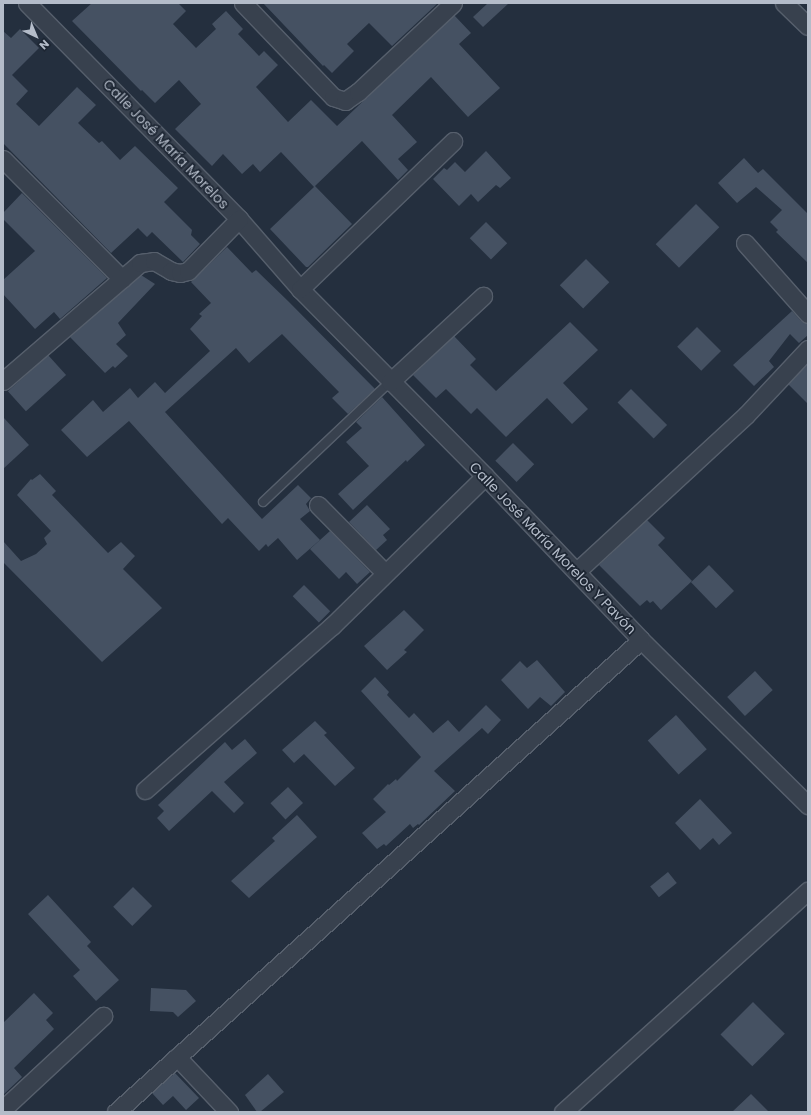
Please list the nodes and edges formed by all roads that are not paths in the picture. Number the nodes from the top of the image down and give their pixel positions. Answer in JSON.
{"nodes":[{"id":1,"x":27,"y":3,"type":"edge"},
{"id":2,"x":243,"y":3,"type":"edge"},
{"id":3,"x":453,"y":3,"type":"edge"},
{"id":4,"x":793,"y":6,"type":"edge"},
{"id":5,"x":808,"y":26,"type":"edge"},
{"id":6,"x":453,"y":141,"type":"dead end"},
{"id":7,"x":3,"y":159,"type":"edge"},
{"id":8,"x":239,"y":219,"type":"junction"},
{"id":9,"x":745,"y":243,"type":"dead end"},
{"id":10,"x":122,"y":279,"type":"junction"},
{"id":11,"x":300,"y":289,"type":"junction"},
{"id":12,"x":483,"y":296,"type":"dead end"},
{"id":13,"x":808,"y":314,"type":"edge"},
{"id":14,"x":808,"y":349,"type":"edge"},
{"id":15,"x":3,"y":381,"type":"edge"},
{"id":16,"x":390,"y":382,"type":"junction"},
{"id":17,"x":485,"y":476,"type":"junction"},
{"id":18,"x":263,"y":502,"type":"dead end"},
{"id":19,"x":318,"y":505,"type":"dead end"},
{"id":20,"x":577,"y":571,"type":"junction"},
{"id":21,"x":385,"y":573,"type":"junction"},
{"id":22,"x":640,"y":640,"type":"junction"},
{"id":23,"x":145,"y":790,"type":"dead end"},
{"id":24,"x":808,"y":806,"type":"edge"},
{"id":25,"x":808,"y":891,"type":"edge"},
{"id":26,"x":104,"y":1016,"type":"dead end"},
{"id":27,"x":177,"y":1057,"type":"junction"},
{"id":28,"x":3,"y":1109,"type":"edge"},
{"id":29,"x":116,"y":1112,"type":"edge"},
{"id":30,"x":229,"y":1112,"type":"edge"},
{"id":31,"x":563,"y":1112,"type":"edge"}],
"edges":[{"from":1,"to":8,"type":"street","name":"Calle José María Morelos"},
{"from":2,"to":3,"type":"street"},
{"from":4,"to":5,"type":"street"},
{"from":6,"to":11,"type":"street"},
{"from":7,"to":10,"type":"street"},
{"from":8,"to":10,"type":"street"},
{"from":8,"to":11,"type":"street","name":"Calle José María Morelos"},
{"from":9,"to":13,"type":"street"},
{"from":10,"to":15,"type":"street"},
{"from":11,"to":16,"type":"street","name":"Calle José María Morelos Y Pavón"},
{"from":12,"to":16,"type":"street"},
{"from":14,"to":20,"type":"street"},
{"from":16,"to":17,"type":"street","name":"Calle José María Morelos Y Pavón"},
{"from":16,"to":18,"type":"lane"},
{"from":17,"to":20,"type":"street","name":"Calle José María Morelos Y Pavón"},
{"from":17,"to":21,"type":"street"},
{"from":19,"to":21,"type":"street"},
{"from":20,"to":22,"type":"street","name":"Calle José María Morelos Y Pavón"},
{"from":21,"to":23,"type":"street"},
{"from":22,"to":24,"type":"street","name":"Calle José María Morelos Y Pavón"},
{"from":22,"to":27,"type":"street"},
{"from":25,"to":31,"type":"street"},
{"from":26,"to":28,"type":"street"},
{"from":27,"to":29,"type":"street"},
{"from":27,"to":30,"type":"street"}]}
